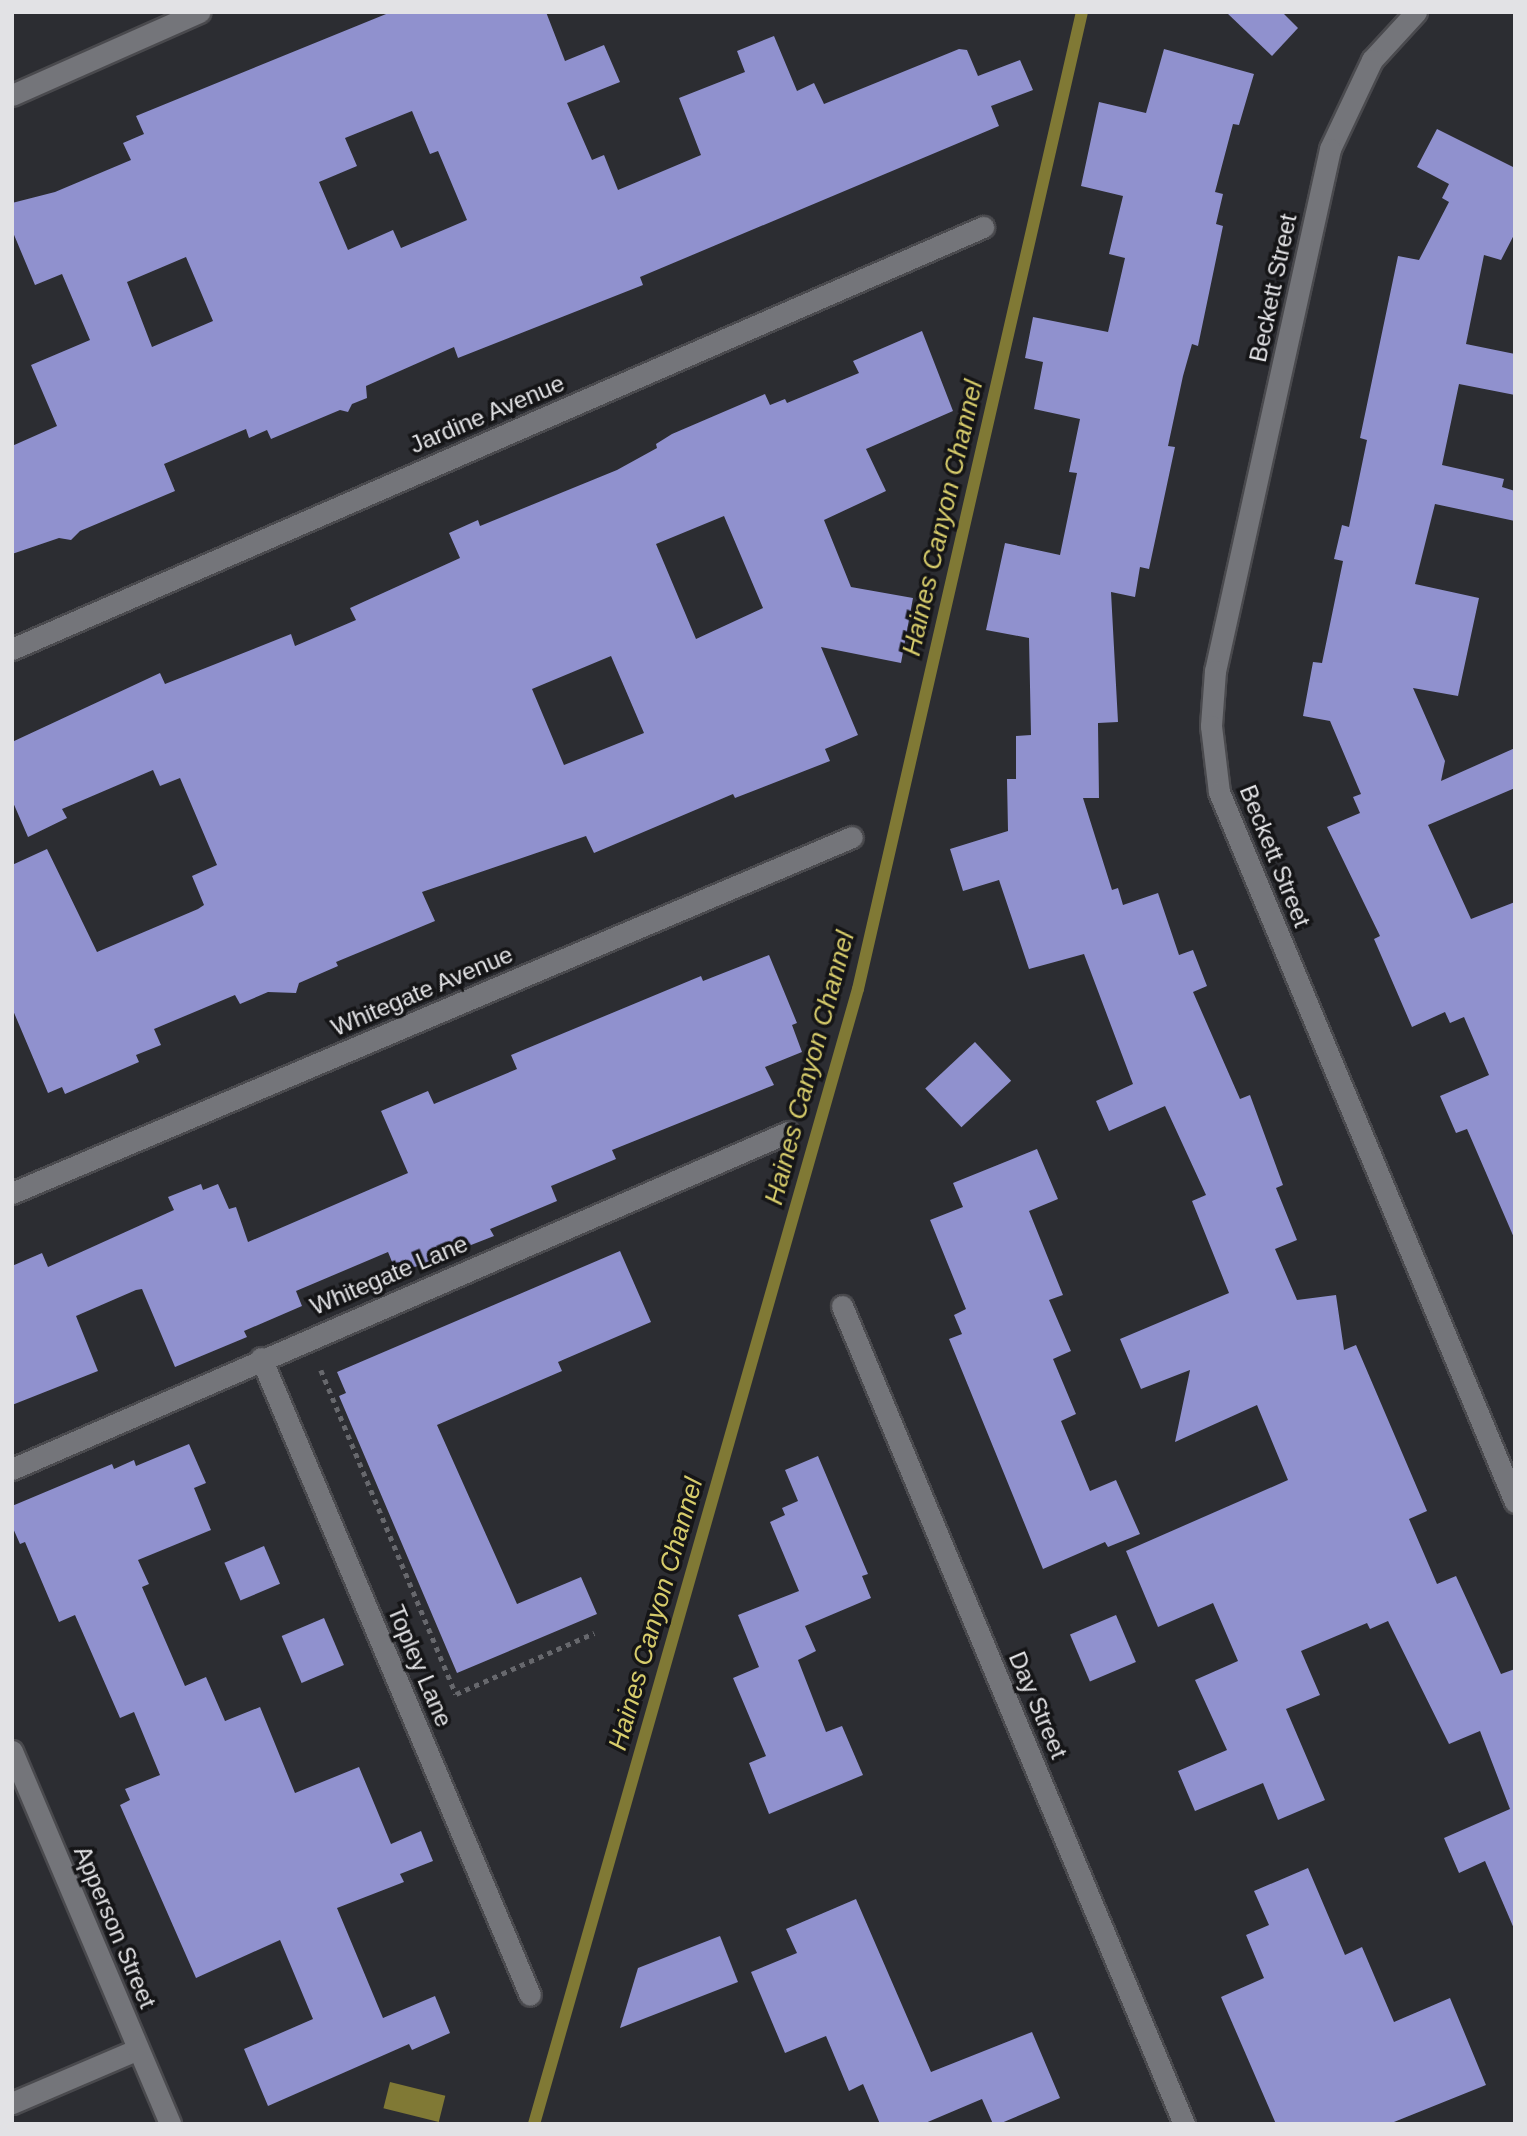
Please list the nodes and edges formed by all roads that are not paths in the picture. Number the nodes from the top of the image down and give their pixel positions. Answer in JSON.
{"nodes":[{"id":1,"x":1416,"y":12,"type":"edge"},
{"id":2,"x":197,"y":13,"type":"edge"},
{"id":3,"x":12,"y":95,"type":"edge"},
{"id":4,"x":983,"y":227,"type":"dead end"},
{"id":5,"x":12,"y":649,"type":"edge"},
{"id":6,"x":852,"y":837,"type":"dead end"},
{"id":7,"x":788,"y":1132,"type":"dead end"},
{"id":8,"x":12,"y":1193,"type":"edge"},
{"id":9,"x":842,"y":1306,"type":"dead end"},
{"id":10,"x":261,"y":1358,"type":"junction"},
{"id":11,"x":12,"y":1469,"type":"edge"},
{"id":12,"x":1515,"y":1502,"type":"edge"},
{"id":13,"x":12,"y":1751,"type":"edge"},
{"id":14,"x":530,"y":1995,"type":"dead end"},
{"id":15,"x":138,"y":2049,"type":"junction"},
{"id":16,"x":12,"y":2103,"type":"edge"},
{"id":17,"x":170,"y":2124,"type":"edge"},
{"id":18,"x":1184,"y":2124,"type":"edge"}],
"edges":[{"from":1,"to":12,"type":"street","name":"Beckett Street"},
{"from":2,"to":3,"type":"street"},
{"from":4,"to":5,"type":"street","name":"Jardine Avenue"},
{"from":6,"to":8,"type":"street","name":"Whitegate Avenue"},
{"from":7,"to":10,"type":"street","name":"Whitegate Lane"},
{"from":9,"to":18,"type":"street","name":"Day Street"},
{"from":10,"to":11,"type":"street","name":"Whitegate Lane"},
{"from":10,"to":14,"type":"street","name":"Topley Lane"},
{"from":13,"to":15,"type":"street","name":"Apperson Street"},
{"from":15,"to":16,"type":"street"},
{"from":15,"to":17,"type":"street","name":"Apperson Street"}]}
